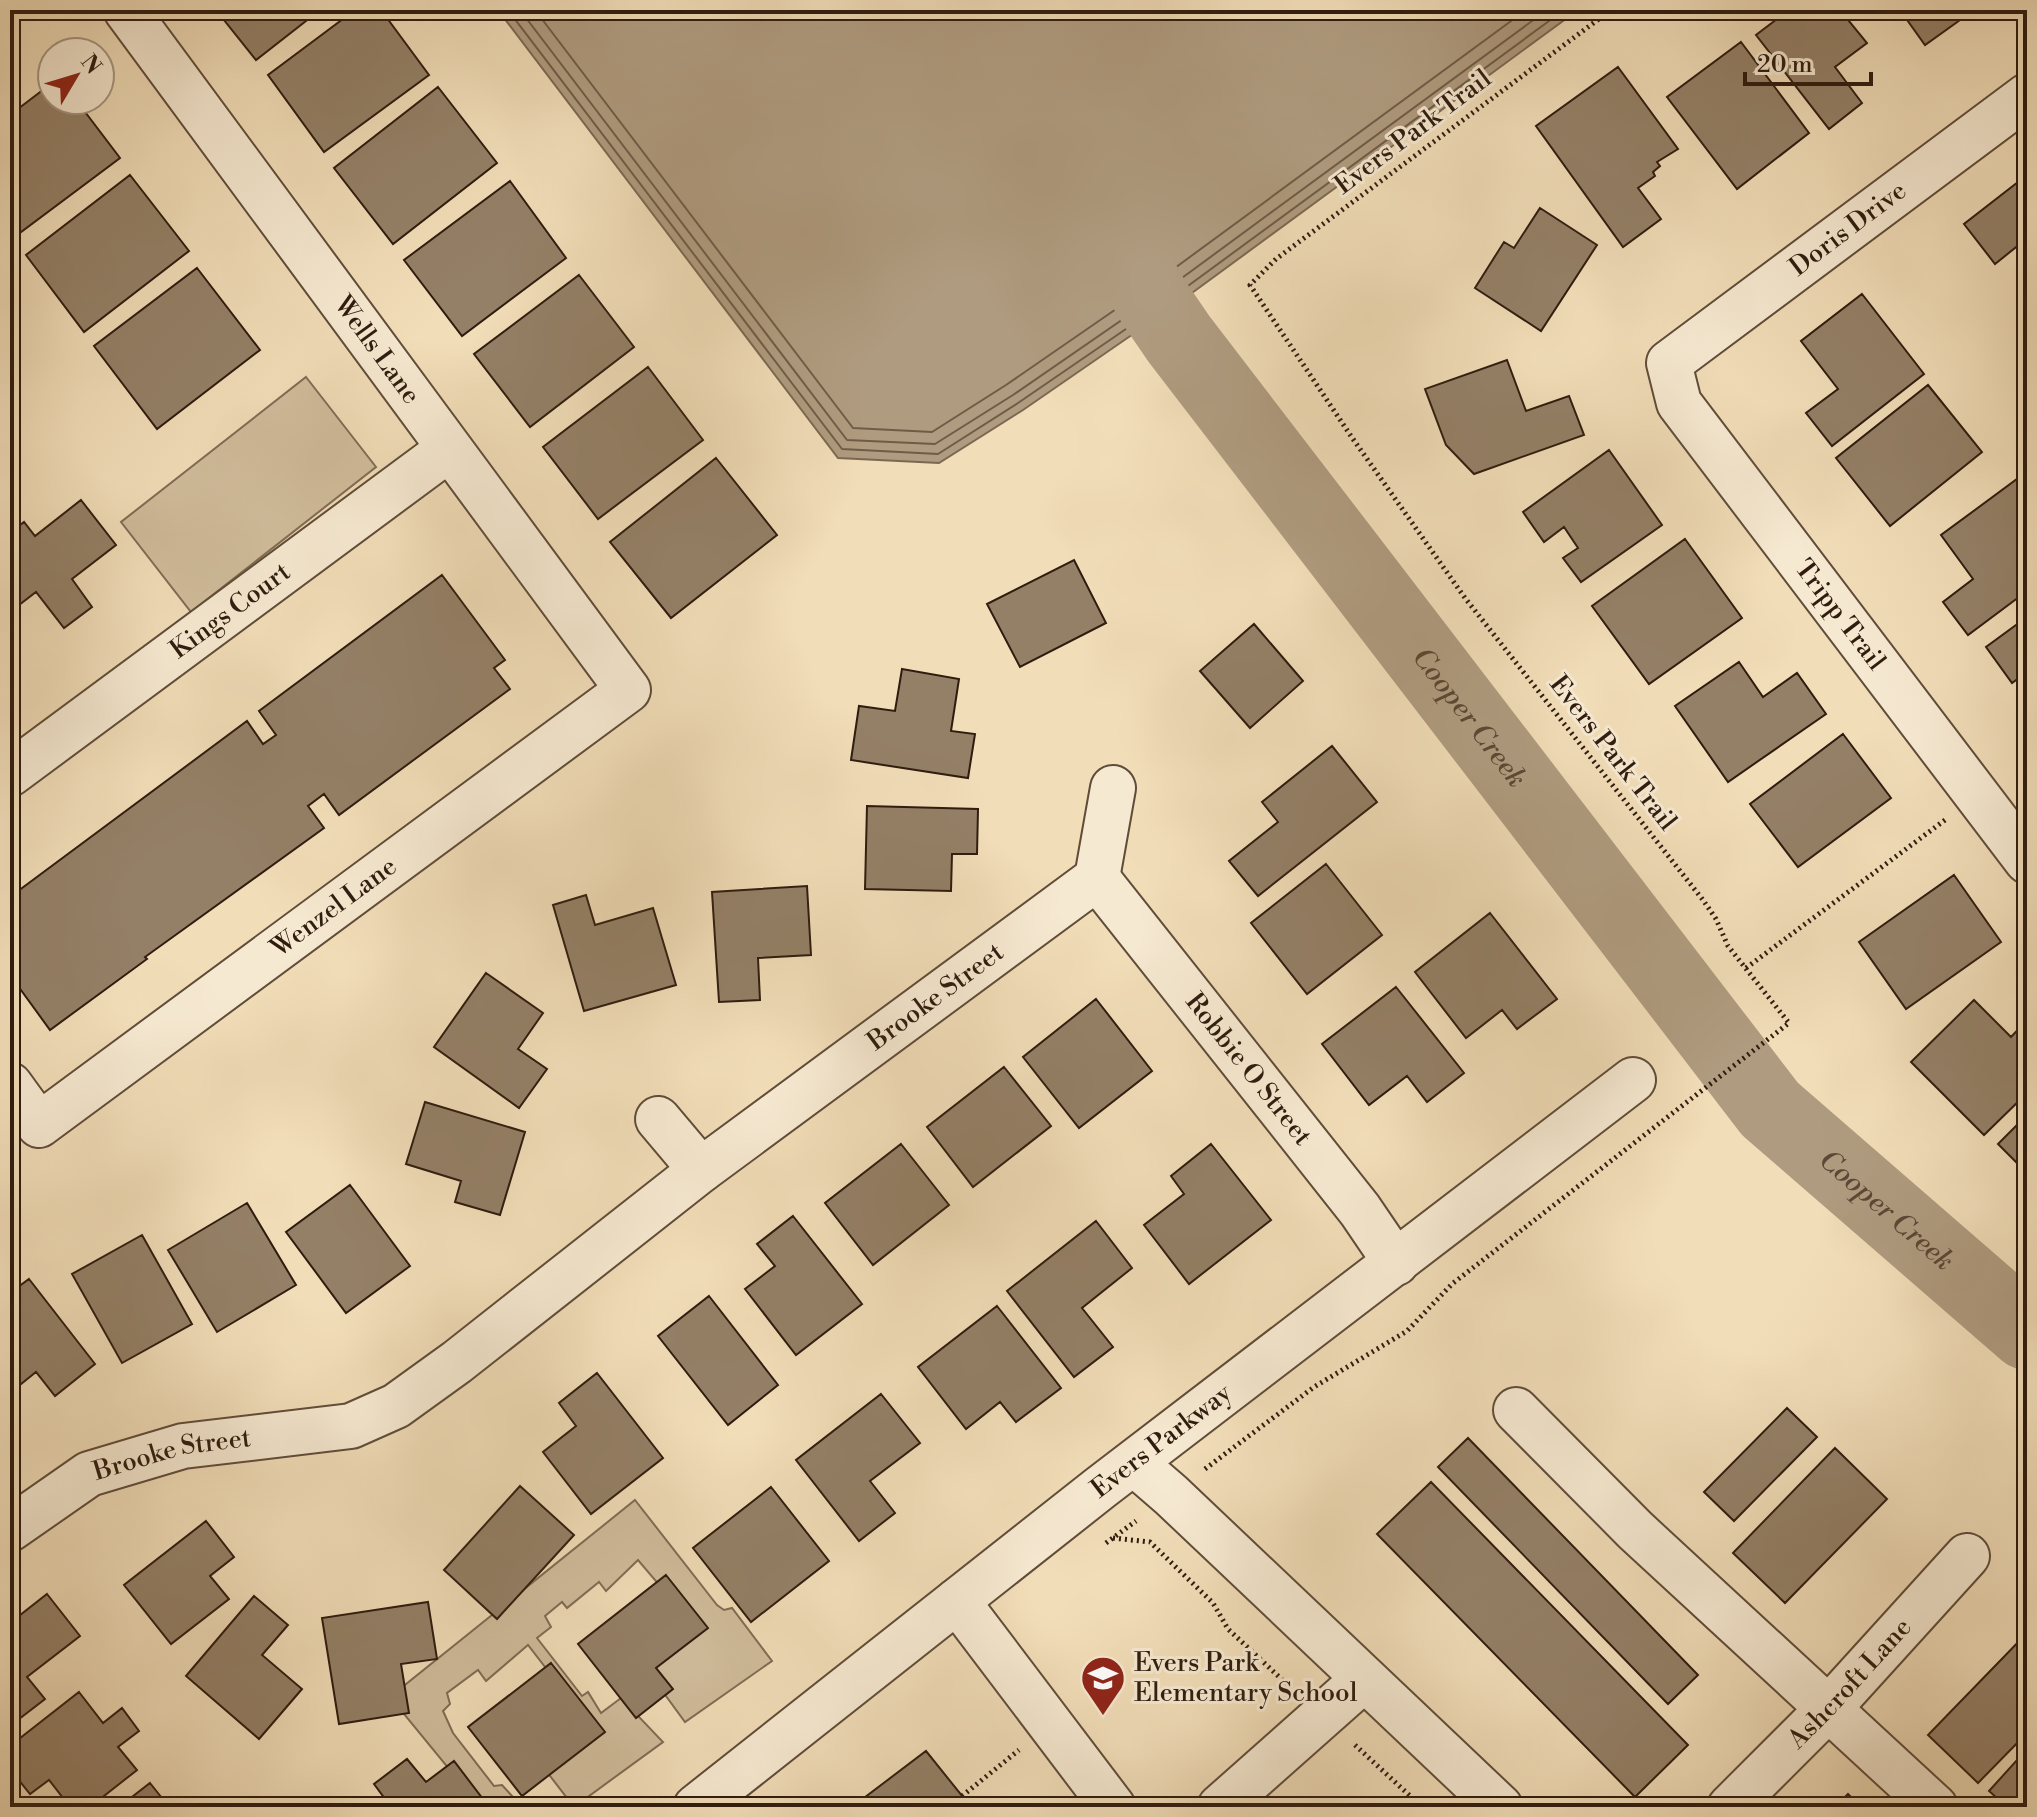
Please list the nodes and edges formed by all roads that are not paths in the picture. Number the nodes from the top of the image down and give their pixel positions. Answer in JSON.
{"nodes":[{"id":1,"x":126,"y":10,"type":"edge"},
{"id":2,"x":2027,"y":96,"type":"edge"},
{"id":3,"x":1669,"y":363,"type":"joint"},
{"id":4,"x":449,"y":449,"type":"junction"},
{"id":5,"x":628,"y":690,"type":"joint"},
{"id":6,"x":10,"y":774,"type":"edge"},
{"id":7,"x":1113,"y":788,"type":"dead end"},
{"id":8,"x":2027,"y":861,"type":"edge"},
{"id":9,"x":1097,"y":878,"type":"junction"},
{"id":10,"x":1633,"y":1080,"type":"dead end"},
{"id":11,"x":10,"y":1085,"type":"edge"},
{"id":12,"x":658,"y":1119,"type":"dead end"},
{"id":13,"x":701,"y":1170,"type":"junction"},
{"id":14,"x":1396,"y":1263,"type":"junction"},
{"id":15,"x":1516,"y":1410,"type":"dead end"},
{"id":16,"x":1134,"y":1463,"type":"junction"},
{"id":17,"x":10,"y":1529,"type":"edge"},
{"id":18,"x":1967,"y":1556,"type":"dead end"},
{"id":19,"x":957,"y":1601,"type":"junction"},
{"id":20,"x":1363,"y":1680,"type":"junction"},
{"id":21,"x":1829,"y":1708,"type":"junction"},
{"id":22,"x":696,"y":1807,"type":"edge"},
{"id":23,"x":1113,"y":1807,"type":"edge"},
{"id":24,"x":1220,"y":1807,"type":"edge"},
{"id":25,"x":1500,"y":1807,"type":"edge"},
{"id":26,"x":1730,"y":1807,"type":"edge"},
{"id":27,"x":1935,"y":1807,"type":"edge"}],
"edges":[{"from":1,"to":4,"type":"street","name":"Wells Lane"},
{"from":2,"to":3,"type":"street","name":"Doris Drive"},
{"from":3,"to":8,"type":"street","name":"Tripp Trail"},
{"from":4,"to":5,"type":"street","name":"Wells Lane"},
{"from":4,"to":6,"type":"street","name":"Kings Court"},
{"from":5,"to":11,"type":"street","name":"Wenzel Lane"},
{"from":7,"to":9,"type":"street"},
{"from":9,"to":13,"type":"street","name":"Brooke Street"},
{"from":9,"to":14,"type":"street","name":"Robbie O Street"},
{"from":10,"to":14,"type":"street","name":"Evers Parkway"},
{"from":12,"to":13,"type":"street"},
{"from":13,"to":17,"type":"street","name":"Brooke Street"},
{"from":14,"to":16,"type":"street","name":"Evers Parkway"},
{"from":15,"to":21,"type":"street"},
{"from":16,"to":19,"type":"street","name":"Evers Parkway"},
{"from":16,"to":20,"type":"street"},
{"from":18,"to":21,"type":"street","name":"Ashcroft Lane"},
{"from":19,"to":22,"type":"street","name":"Evers Parkway"},
{"from":19,"to":23,"type":"street"},
{"from":20,"to":24,"type":"street"},
{"from":20,"to":25,"type":"street"},
{"from":21,"to":26,"type":"street","name":"Ashcroft Lane"},
{"from":21,"to":27,"type":"street"}]}
